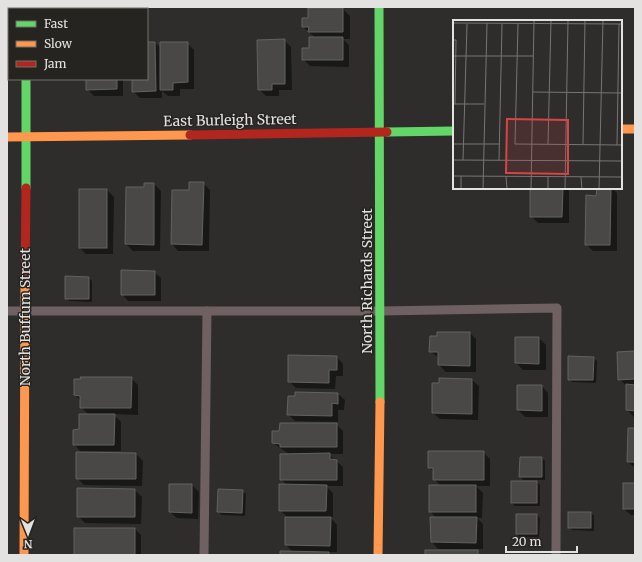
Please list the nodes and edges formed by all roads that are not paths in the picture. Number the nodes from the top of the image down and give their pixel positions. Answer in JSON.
{"nodes":[{"id":1,"x":379,"y":7,"type":"edge"},
{"id":2,"x":26,"y":80,"type":"edge"},
{"id":3,"x":622,"y":129,"type":"edge"},
{"id":4,"x":635,"y":129,"type":"edge"},
{"id":5,"x":453,"y":131,"type":"edge"},
{"id":6,"x":381,"y":132,"type":"junction"},
{"id":7,"x":27,"y":136,"type":"junction"},
{"id":8,"x":7,"y":137,"type":"edge"},
{"id":9,"x":7,"y":311,"type":"edge"},
{"id":10,"x":25,"y":311,"type":"junction"},
{"id":11,"x":208,"y":311,"type":"junction"},
{"id":12,"x":381,"y":311,"type":"junction"},
{"id":13,"x":24,"y":555,"type":"edge"},
{"id":14,"x":204,"y":555,"type":"edge"},
{"id":15,"x":378,"y":555,"type":"edge"},
{"id":16,"x":556,"y":555,"type":"edge"}],
"edges":[{"from":1,"to":6,"type":"street","name":"North Richards Street"},
{"from":2,"to":7,"type":"street","name":"North Buffum Street"},
{"from":3,"to":4,"type":"street"},
{"from":5,"to":6,"type":"street","name":"East Burleigh Street"},
{"from":6,"to":7,"type":"street","name":"East Burleigh Street"},
{"from":6,"to":12,"type":"street","name":"North Richards Street"},
{"from":7,"to":8,"type":"street","name":"East Burleigh Street"},
{"from":7,"to":10,"type":"street","name":"North Buffum Street"},
{"from":9,"to":10,"type":"lane"},
{"from":10,"to":11,"type":"lane"},
{"from":10,"to":13,"type":"street","name":"North Buffum Street"},
{"from":11,"to":12,"type":"lane"},
{"from":11,"to":14,"type":"lane"},
{"from":12,"to":15,"type":"street","name":"North Richards Street"},
{"from":12,"to":16,"type":"lane"}]}
